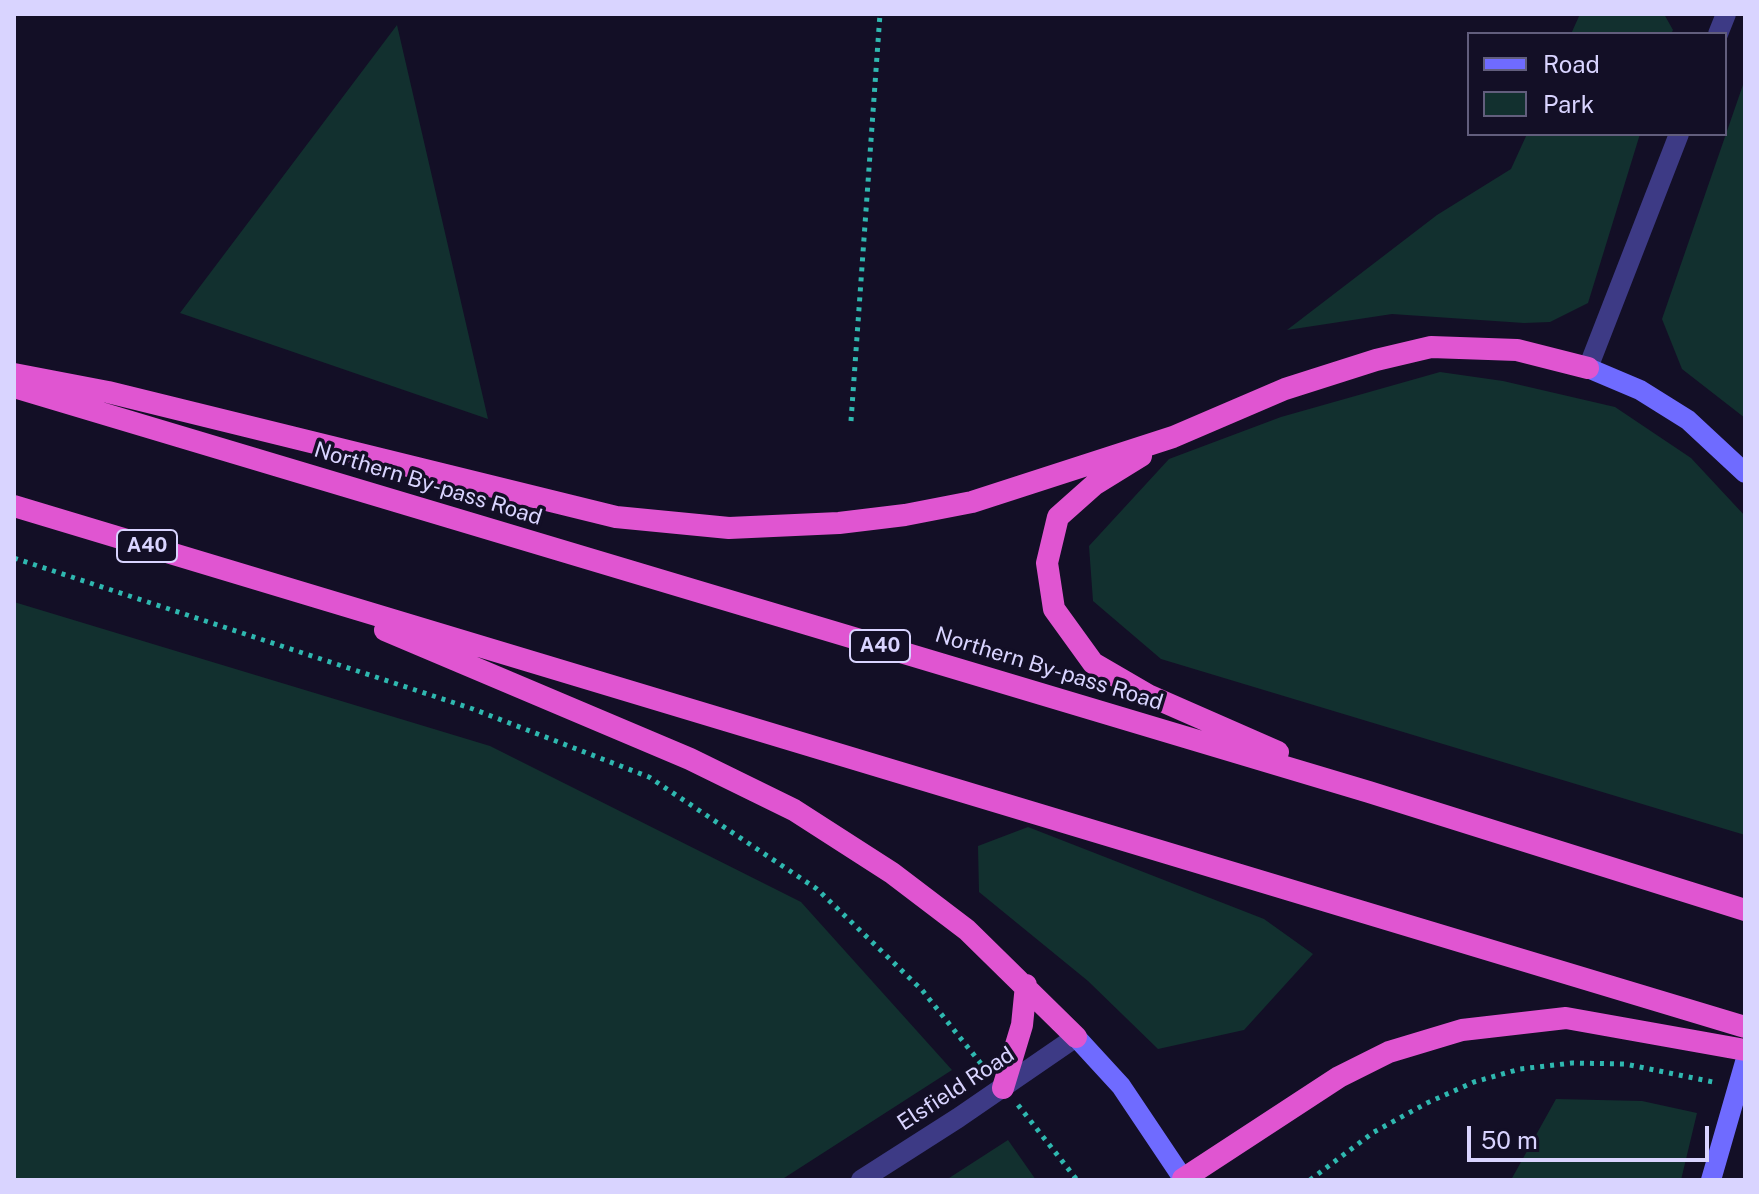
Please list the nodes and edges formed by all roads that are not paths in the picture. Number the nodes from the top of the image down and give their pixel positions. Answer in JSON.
{"nodes":[{"id":1,"x":1678,"y":136,"type":"edge"},
{"id":2,"x":1588,"y":368,"type":"junction"},
{"id":3,"x":14,"y":374,"type":"edge"},
{"id":4,"x":14,"y":387,"type":"edge"},
{"id":5,"x":1173,"y":437,"type":"junction"},
{"id":6,"x":1745,"y":473,"type":"edge"},
{"id":7,"x":14,"y":506,"type":"edge"},
{"id":8,"x":279,"y":585,"type":"junction"},
{"id":9,"x":1369,"y":792,"type":"junction"},
{"id":10,"x":1745,"y":910,"type":"edge"},
{"id":11,"x":1026,"y":985,"type":"junction"},
{"id":12,"x":1745,"y":1027,"type":"edge"},
{"id":13,"x":1076,"y":1037,"type":"junction"},
{"id":14,"x":1745,"y":1050,"type":"edge"},
{"id":15,"x":1745,"y":1062,"type":"edge"},
{"id":16,"x":1010,"y":1096,"type":"junction"},
{"id":17,"x":861,"y":1180,"type":"edge"},
{"id":18,"x":1183,"y":1180,"type":"edge"},
{"id":19,"x":1711,"y":1180,"type":"edge"}],
"edges":[{"from":1,"to":2,"type":"street"},
{"from":2,"to":5,"type":"highway"},
{"from":2,"to":6,"type":"main road"},
{"from":3,"to":5,"type":"highway"},
{"from":4,"to":9,"type":"highway","name":"Northern By-pass Road","number":"A40"},
{"from":5,"to":9,"type":"highway"},
{"from":7,"to":8,"type":"highway","number":"A40"},
{"from":8,"to":11,"type":"highway"},
{"from":8,"to":12,"type":"highway","number":"A40"},
{"from":9,"to":10,"type":"highway","name":"Northern By-pass Road","number":"A40"},
{"from":11,"to":13,"type":"highway"},
{"from":11,"to":16,"type":"highway"},
{"from":13,"to":16,"type":"street","name":"Elsfield Road"},
{"from":13,"to":18,"type":"main road"},
{"from":14,"to":18,"type":"highway"},
{"from":15,"to":19,"type":"main road"},
{"from":16,"to":17,"type":"street","name":"Elsfield Road"}]}
